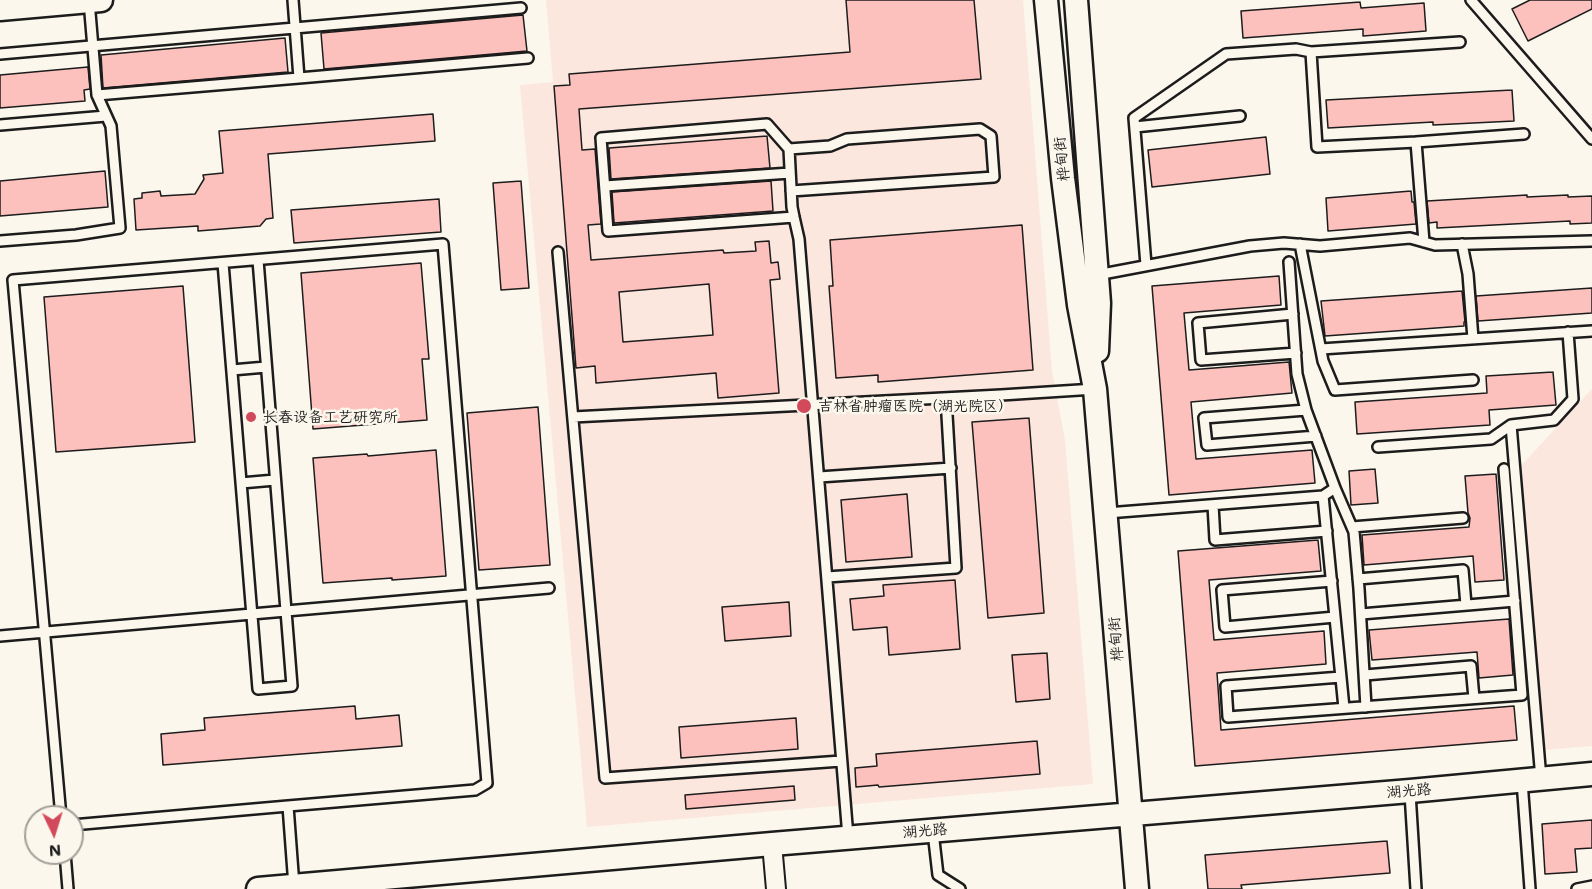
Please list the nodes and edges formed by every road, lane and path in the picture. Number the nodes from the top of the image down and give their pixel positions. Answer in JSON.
{"nodes":[{"id":1,"x":293,"y":0,"type":"edge"},
{"id":2,"x":1046,"y":0,"type":"edge"},
{"id":3,"x":1076,"y":0,"type":"edge"},
{"id":4,"x":1472,"y":0,"type":"edge"},
{"id":5,"x":95,"y":1,"type":"edge"},
{"id":6,"x":521,"y":8,"type":"dead end"},
{"id":7,"x":0,"y":9,"type":"edge"},
{"id":8,"x":295,"y":27,"type":"junction"},
{"id":9,"x":1460,"y":42,"type":"dead end"},
{"id":10,"x":92,"y":45,"type":"junction"},
{"id":11,"x":1311,"y":52,"type":"junction"},
{"id":12,"x":0,"y":54,"type":"edge"},
{"id":13,"x":528,"y":58,"type":"dead end"},
{"id":14,"x":299,"y":78,"type":"junction"},
{"id":15,"x":97,"y":95,"type":"junction"},
{"id":16,"x":106,"y":116,"type":"junction"},
{"id":17,"x":1240,"y":116,"type":"dead end"},
{"id":18,"x":0,"y":125,"type":"edge"},
{"id":19,"x":1135,"y":127,"type":"junction"},
{"id":20,"x":1524,"y":134,"type":"dead end"},
{"id":21,"x":1592,"y":139,"type":"edge"},
{"id":22,"x":1416,"y":142,"type":"junction"},
{"id":23,"x":789,"y":149,"type":"junction"},
{"id":24,"x":790,"y":173,"type":"junction"},
{"id":25,"x":604,"y":186,"type":"junction"},
{"id":26,"x":791,"y":191,"type":"junction"},
{"id":27,"x":794,"y":217,"type":"junction"},
{"id":28,"x":0,"y":241,"type":"edge"},
{"id":29,"x":1592,"y":241,"type":"edge"},
{"id":30,"x":1424,"y":242,"type":"junction"},
{"id":31,"x":1300,"y":244,"type":"junction"},
{"id":32,"x":1462,"y":244,"type":"junction"},
{"id":33,"x":558,"y":252,"type":"dead end"},
{"id":34,"x":258,"y":260,"type":"junction"},
{"id":35,"x":1289,"y":262,"type":"dead end"},
{"id":36,"x":223,"y":263,"type":"junction"},
{"id":37,"x":1146,"y":266,"type":"junction"},
{"id":38,"x":1097,"y":275,"type":"junction"},
{"id":39,"x":1293,"y":314,"type":"junction"},
{"id":40,"x":1592,"y":331,"type":"edge"},
{"id":41,"x":1568,"y":332,"type":"junction"},
{"id":42,"x":1473,"y":339,"type":"junction"},
{"id":43,"x":1321,"y":349,"type":"junction"},
{"id":44,"x":1296,"y":353,"type":"junction"},
{"id":45,"x":266,"y":367,"type":"junction"},
{"id":46,"x":232,"y":370,"type":"junction"},
{"id":47,"x":1473,"y":380,"type":"dead end"},
{"id":48,"x":1095,"y":389,"type":"junction"},
{"id":49,"x":946,"y":398,"type":"junction"},
{"id":50,"x":813,"y":405,"type":"junction"},
{"id":51,"x":1306,"y":410,"type":"junction"},
{"id":52,"x":573,"y":417,"type":"junction"},
{"id":53,"x":1511,"y":425,"type":"junction"},
{"id":54,"x":1316,"y":436,"type":"junction"},
{"id":55,"x":1378,"y":447,"type":"dead end"},
{"id":56,"x":951,"y":468,"type":"junction"},
{"id":57,"x":1504,"y":469,"type":"dead end"},
{"id":58,"x":819,"y":477,"type":"junction"},
{"id":59,"x":275,"y":480,"type":"junction"},
{"id":60,"x":241,"y":483,"type":"junction"},
{"id":61,"x":1335,"y":488,"type":"junction"},
{"id":62,"x":1323,"y":496,"type":"junction"},
{"id":63,"x":1213,"y":505,"type":"junction"},
{"id":64,"x":1106,"y":513,"type":"junction"},
{"id":65,"x":1463,"y":518,"type":"dead end"},
{"id":66,"x":1352,"y":527,"type":"junction"},
{"id":67,"x":1327,"y":531,"type":"junction"},
{"id":68,"x":827,"y":577,"type":"junction"},
{"id":69,"x":1358,"y":579,"type":"junction"},
{"id":70,"x":1332,"y":581,"type":"junction"},
{"id":71,"x":549,"y":588,"type":"dead end"},
{"id":72,"x":472,"y":595,"type":"junction"},
{"id":73,"x":1515,"y":601,"type":"junction"},
{"id":74,"x":1466,"y":605,"type":"junction"},
{"id":75,"x":285,"y":611,"type":"junction"},
{"id":76,"x":251,"y":614,"type":"junction"},
{"id":77,"x":1361,"y":614,"type":"junction"},
{"id":78,"x":1335,"y":617,"type":"junction"},
{"id":79,"x":45,"y":632,"type":"junction"},
{"id":80,"x":0,"y":636,"type":"edge"},
{"id":81,"x":1365,"y":675,"type":"junction"},
{"id":82,"x":1341,"y":677,"type":"junction"},
{"id":83,"x":1474,"y":698,"type":"junction"},
{"id":84,"x":1366,"y":707,"type":"junction"},
{"id":85,"x":1344,"y":708,"type":"junction"},
{"id":86,"x":842,"y":761,"type":"junction"},
{"id":87,"x":1592,"y":774,"type":"edge"},
{"id":88,"x":1531,"y":780,"type":"junction"},
{"id":89,"x":1410,"y":791,"type":"junction"},
{"id":90,"x":60,"y":805,"type":"edge"},
{"id":91,"x":288,"y":806,"type":"junction"},
{"id":92,"x":1131,"y":813,"type":"junction"},
{"id":93,"x":84,"y":824,"type":"edge"},
{"id":94,"x":933,"y":830,"type":"junction"},
{"id":95,"x":848,"y":837,"type":"junction"},
{"id":96,"x":772,"y":844,"type":"junction"},
{"id":97,"x":66,"y":865,"type":"edge"},
{"id":98,"x":294,"y":886,"type":"junction"},
{"id":99,"x":1592,"y":886,"type":"edge"},
{"id":100,"x":68,"y":889,"type":"edge"},
{"id":101,"x":258,"y":889,"type":"edge"},
{"id":102,"x":776,"y":889,"type":"edge"},
{"id":103,"x":960,"y":889,"type":"edge"},
{"id":104,"x":1137,"y":889,"type":"edge"},
{"id":105,"x":1416,"y":889,"type":"edge"},
{"id":106,"x":1530,"y":889,"type":"edge"},
{"id":107,"x":1577,"y":889,"type":"edge"}],
"edges":[{"from":1,"to":8,"type":"lane"},
{"from":2,"to":48,"type":"street","name":"桦甸街"},
{"from":3,"to":38,"type":"street","name":"桦甸街"},
{"from":4,"to":21,"type":"lane"},
{"from":5,"to":7,"type":"street"},
{"from":5,"to":10,"type":"lane"},
{"from":6,"to":8,"type":"lane"},
{"from":8,"to":10,"type":"lane"},
{"from":8,"to":14,"type":"lane"},
{"from":9,"to":11,"type":"lane"},
{"from":10,"to":12,"type":"lane"},
{"from":10,"to":15,"type":"lane"},
{"from":11,"to":19,"type":"lane"},
{"from":11,"to":22,"type":"lane"},
{"from":13,"to":14,"type":"lane"},
{"from":14,"to":15,"type":"lane"},
{"from":15,"to":16,"type":"lane"},
{"from":16,"to":18,"type":"lane"},
{"from":16,"to":28,"type":"lane"},
{"from":17,"to":19,"type":"lane"},
{"from":19,"to":37,"type":"lane"},
{"from":20,"to":22,"type":"lane"},
{"from":22,"to":30,"type":"lane"},
{"from":23,"to":24,"type":"lane"},
{"from":23,"to":25,"type":"lane"},
{"from":23,"to":26,"type":"lane"},
{"from":24,"to":25,"type":"lane"},
{"from":24,"to":26,"type":"lane"},
{"from":25,"to":27,"type":"lane"},
{"from":26,"to":27,"type":"lane"},
{"from":27,"to":50,"type":"lane"},
{"from":29,"to":32,"type":"lane"},
{"from":30,"to":31,"type":"lane"},
{"from":30,"to":32,"type":"lane"},
{"from":31,"to":37,"type":"lane"},
{"from":31,"to":43,"type":"lane"},
{"from":32,"to":42,"type":"lane"},
{"from":33,"to":52,"type":"lane"},
{"from":34,"to":36,"type":"lane"},
{"from":34,"to":45,"type":"lane"},
{"from":34,"to":72,"type":"lane"},
{"from":35,"to":39,"type":"lane"},
{"from":36,"to":46,"type":"lane"},
{"from":36,"to":79,"type":"lane"},
{"from":37,"to":38,"type":"lane"},
{"from":38,"to":48,"type":"street","name":"桦甸街"},
{"from":39,"to":44,"type":"lane"},
{"from":39,"to":44,"type":"lane"},
{"from":40,"to":41,"type":"lane"},
{"from":41,"to":42,"type":"lane"},
{"from":41,"to":53,"type":"lane"},
{"from":42,"to":43,"type":"lane"},
{"from":43,"to":47,"type":"lane"},
{"from":44,"to":51,"type":"lane"},
{"from":45,"to":46,"type":"lane"},
{"from":45,"to":59,"type":"lane"},
{"from":46,"to":60,"type":"lane"},
{"from":48,"to":49,"type":"lane"},
{"from":48,"to":64,"type":"street","name":"桦甸街"},
{"from":49,"to":50,"type":"lane"},
{"from":49,"to":56,"type":"lane"},
{"from":50,"to":52,"type":"lane"},
{"from":50,"to":58,"type":"lane"},
{"from":51,"to":54,"type":"lane"},
{"from":51,"to":54,"type":"lane"},
{"from":52,"to":86,"type":"lane"},
{"from":53,"to":55,"type":"lane"},
{"from":53,"to":88,"type":"lane"},
{"from":54,"to":61,"type":"lane"},
{"from":56,"to":58,"type":"lane"},
{"from":56,"to":68,"type":"lane"},
{"from":57,"to":73,"type":"lane"},
{"from":58,"to":68,"type":"lane"},
{"from":59,"to":60,"type":"lane"},
{"from":59,"to":75,"type":"lane"},
{"from":60,"to":76,"type":"lane"},
{"from":61,"to":62,"type":"lane"},
{"from":61,"to":66,"type":"lane"},
{"from":62,"to":63,"type":"lane"},
{"from":62,"to":67,"type":"lane"},
{"from":63,"to":64,"type":"lane"},
{"from":63,"to":67,"type":"lane"},
{"from":64,"to":92,"type":"street","name":"桦甸街"},
{"from":65,"to":66,"type":"lane"},
{"from":66,"to":69,"type":"lane"},
{"from":67,"to":70,"type":"lane"},
{"from":68,"to":86,"type":"lane"},
{"from":69,"to":74,"type":"lane"},
{"from":69,"to":77,"type":"lane"},
{"from":70,"to":78,"type":"lane"},
{"from":70,"to":78,"type":"lane"},
{"from":71,"to":72,"type":"lane"},
{"from":72,"to":75,"type":"lane"},
{"from":72,"to":91,"type":"lane"},
{"from":73,"to":74,"type":"lane"},
{"from":73,"to":83,"type":"lane"},
{"from":74,"to":77,"type":"lane"},
{"from":75,"to":76,"type":"lane"},
{"from":75,"to":76,"type":"lane"},
{"from":76,"to":79,"type":"lane"},
{"from":77,"to":81,"type":"lane"},
{"from":78,"to":82,"type":"lane"},
{"from":79,"to":80,"type":"lane"},
{"from":79,"to":90,"type":"lane"},
{"from":81,"to":83,"type":"lane"},
{"from":81,"to":84,"type":"lane"},
{"from":82,"to":85,"type":"lane"},
{"from":82,"to":85,"type":"lane"},
{"from":83,"to":84,"type":"lane"},
{"from":84,"to":85,"type":"lane"},
{"from":86,"to":95,"type":"lane"},
{"from":87,"to":88,"type":"street","name":"湖光路"},
{"from":88,"to":89,"type":"street","name":"湖光路"},
{"from":88,"to":106,"type":"lane"},
{"from":89,"to":92,"type":"street","name":"湖光路"},
{"from":89,"to":105,"type":"lane"},
{"from":91,"to":93,"type":"lane"},
{"from":91,"to":98,"type":"lane"},
{"from":92,"to":94,"type":"street","name":"湖光路"},
{"from":92,"to":104,"type":"street","name":"桦甸街"},
{"from":94,"to":95,"type":"street","name":"湖光路"},
{"from":94,"to":103,"type":"lane"},
{"from":95,"to":96,"type":"street","name":"湖光路"},
{"from":96,"to":98,"type":"street","name":"湖光路"},
{"from":96,"to":102,"type":"street"},
{"from":97,"to":100,"type":"lane"},
{"from":98,"to":101,"type":"street","name":"湖光路"},
{"from":99,"to":107,"type":"lane"}]}
